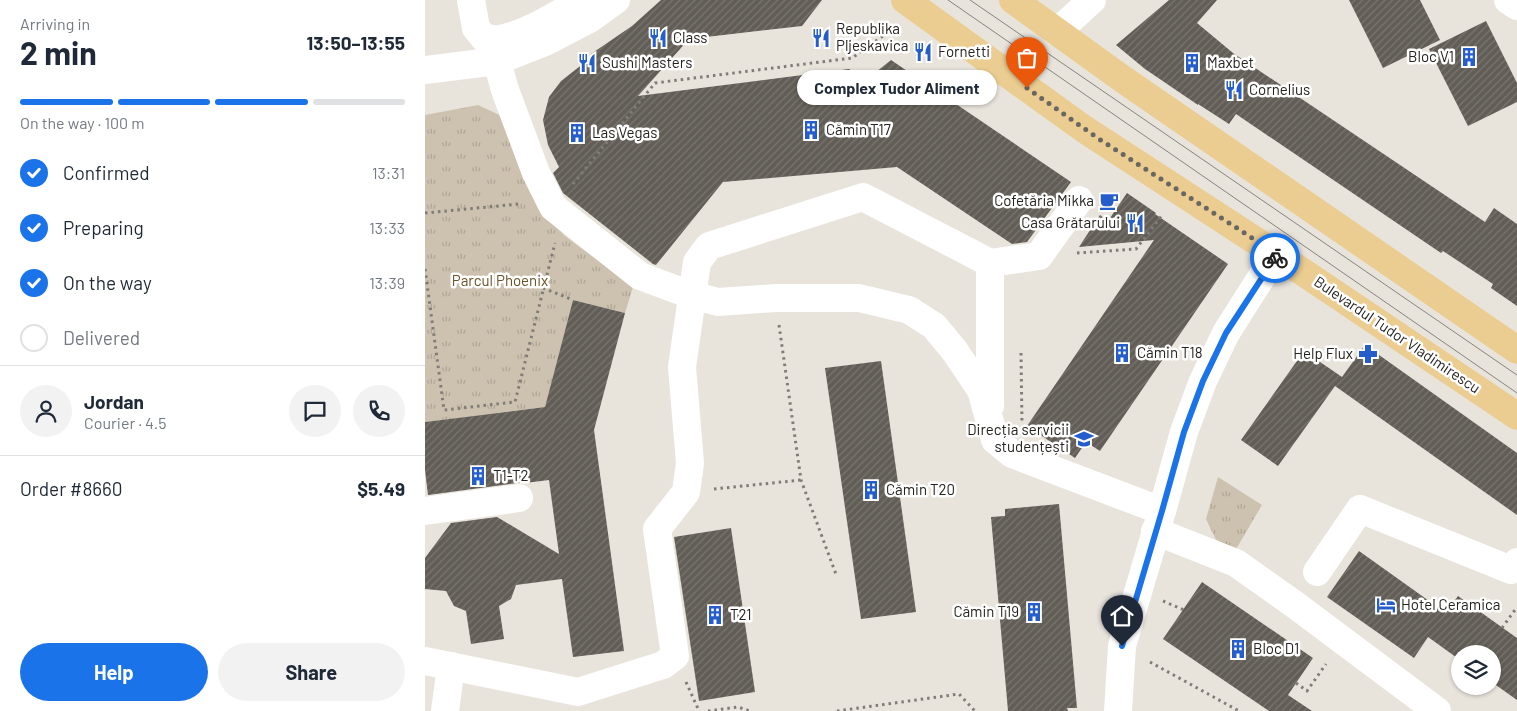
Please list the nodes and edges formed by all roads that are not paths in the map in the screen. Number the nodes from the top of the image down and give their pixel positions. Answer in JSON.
{"nodes":[{"id":1,"x":471,"y":0,"type":"edge"},
{"id":2,"x":582,"y":0,"type":"edge"},
{"id":3,"x":616,"y":0,"type":"edge"},
{"id":4,"x":905,"y":0,"type":"edge"},
{"id":5,"x":1013,"y":0,"type":"edge"},
{"id":6,"x":1092,"y":0,"type":"edge"},
{"id":7,"x":1508,"y":0,"type":"edge"},
{"id":8,"x":1517,"y":6,"type":"edge"},
{"id":9,"x":1057,"y":32,"type":"junction"},
{"id":10,"x":497,"y":61,"type":"junction"},
{"id":11,"x":425,"y":70,"type":"edge"},
{"id":12,"x":1079,"y":200,"type":"dead end"},
{"id":13,"x":1277,"y":254,"type":"junction"},
{"id":14,"x":990,"y":263,"type":"junction"},
{"id":15,"x":691,"y":295,"type":"junction"},
{"id":16,"x":1517,"y":350,"type":"edge"},
{"id":17,"x":1517,"y":416,"type":"edge"},
{"id":18,"x":990,"y":422,"type":"junction"},
{"id":19,"x":519,"y":498,"type":"dead end"},
{"id":20,"x":425,"y":511,"type":"edge"},
{"id":21,"x":1159,"y":521,"type":"junction"},
{"id":22,"x":1515,"y":569,"type":"edge"},
{"id":23,"x":1317,"y":572,"type":"dead end"},
{"id":24,"x":425,"y":661,"type":"edge"},
{"id":25,"x":451,"y":666,"type":"junction"},
{"id":26,"x":445,"y":711,"type":"edge"},
{"id":27,"x":1118,"y":711,"type":"edge"},
{"id":28,"x":1437,"y":711,"type":"edge"}],
"edges":[{"from":1,"to":2,"type":"street"},
{"from":3,"to":10,"type":"street"},
{"from":4,"to":13,"type":"main road","name":"Bulevardul Tudor Vladimirescu"},
{"from":5,"to":9,"type":"main road"},
{"from":6,"to":9,"type":"street"},
{"from":7,"to":8,"type":"street"},
{"from":9,"to":16,"type":"main road"},
{"from":10,"to":11,"type":"street"},
{"from":10,"to":15,"type":"street"},
{"from":12,"to":14,"type":"street"},
{"from":13,"to":17,"type":"main road","name":"Bulevardul Tudor Vladimirescu"},
{"from":13,"to":21,"type":"street"},
{"from":14,"to":15,"type":"street"},
{"from":14,"to":18,"type":"street"},
{"from":15,"to":18,"type":"street"},
{"from":15,"to":25,"type":"street"},
{"from":18,"to":21,"type":"street"},
{"from":19,"to":20,"type":"street"},
{"from":21,"to":27,"type":"street"},
{"from":21,"to":28,"type":"street"},
{"from":22,"to":23,"type":"street"},
{"from":24,"to":25,"type":"street"},
{"from":25,"to":26,"type":"street"}]}
